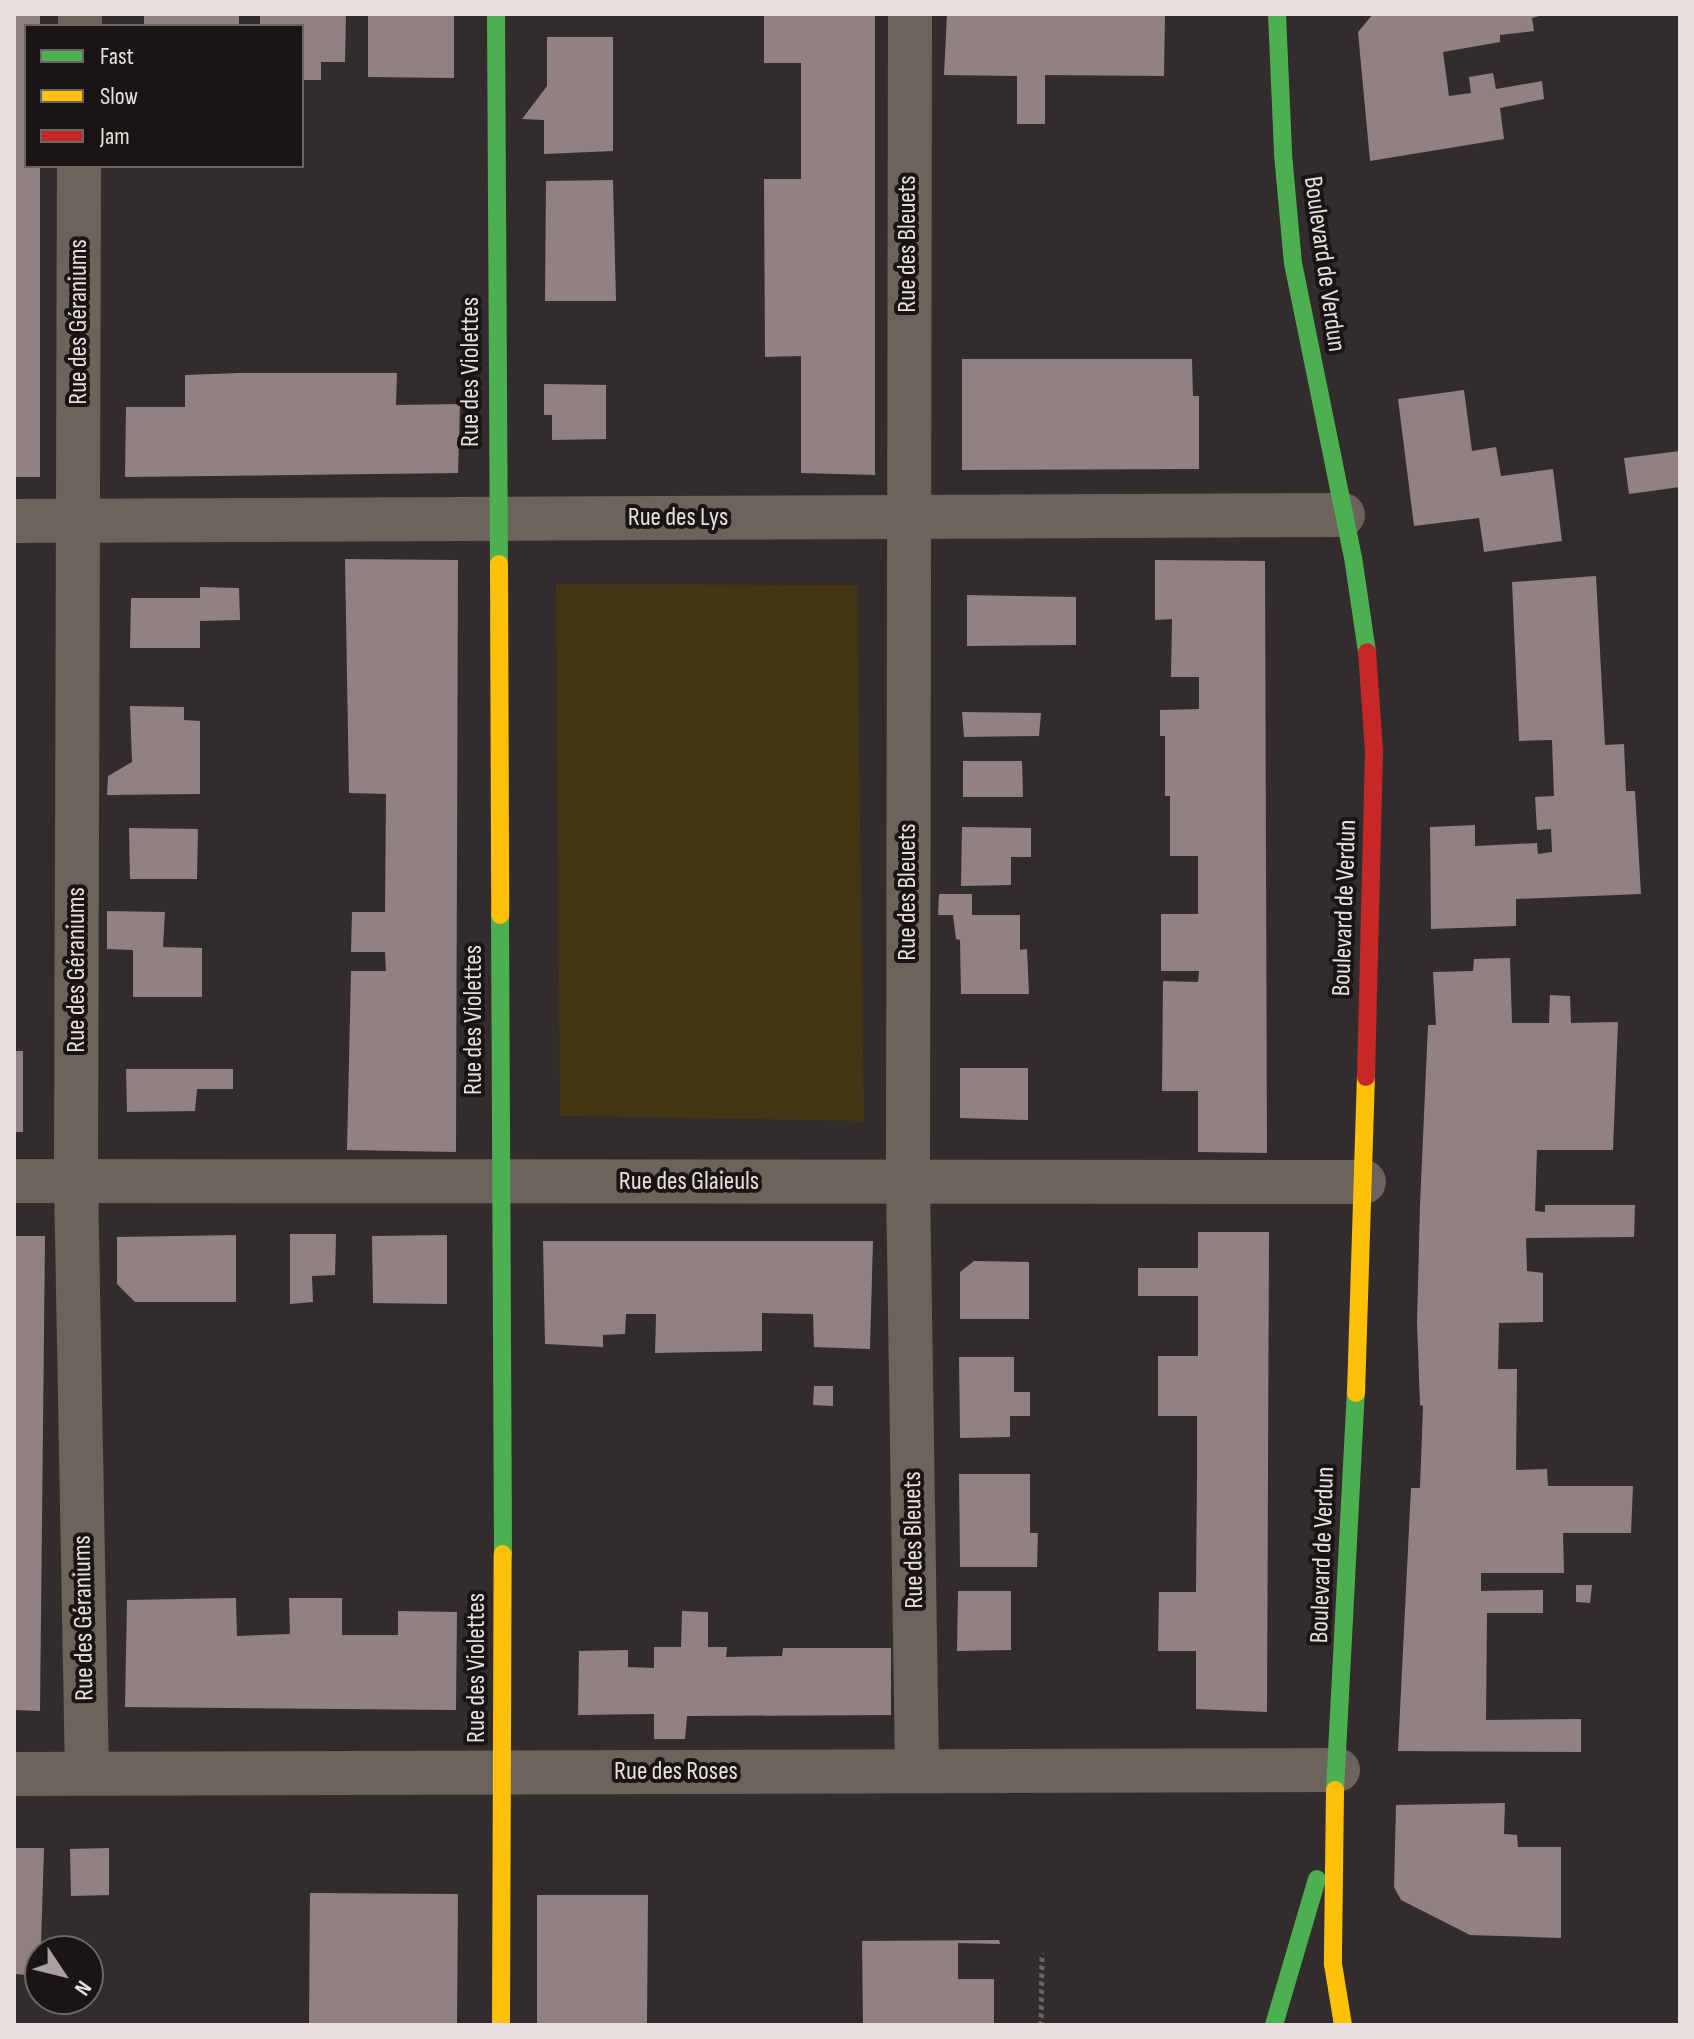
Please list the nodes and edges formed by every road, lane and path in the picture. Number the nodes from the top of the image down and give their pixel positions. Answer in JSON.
{"nodes":[{"id":1,"x":496,"y":14,"type":"edge"},
{"id":2,"x":910,"y":14,"type":"edge"},
{"id":3,"x":1277,"y":14,"type":"edge"},
{"id":4,"x":79,"y":168,"type":"edge"},
{"id":5,"x":1343,"y":515,"type":"junction"},
{"id":6,"x":907,"y":517,"type":"junction"},
{"id":7,"x":498,"y":519,"type":"junction"},
{"id":8,"x":78,"y":520,"type":"junction"},
{"id":9,"x":14,"y":521,"type":"edge"},
{"id":10,"x":14,"y":1181,"type":"edge"},
{"id":11,"x":76,"y":1181,"type":"junction"},
{"id":12,"x":501,"y":1182,"type":"junction"},
{"id":13,"x":908,"y":1182,"type":"junction"},
{"id":14,"x":1364,"y":1182,"type":"junction"},
{"id":15,"x":917,"y":1771,"type":"junction"},
{"id":16,"x":504,"y":1772,"type":"junction"},
{"id":17,"x":87,"y":1773,"type":"junction"},
{"id":18,"x":14,"y":1774,"type":"edge"},
{"id":19,"x":1336,"y":1790,"type":"junction"},
{"id":20,"x":1042,"y":1953,"type":"dead end"},
{"id":21,"x":501,"y":2025,"type":"edge"},
{"id":22,"x":1041,"y":2025,"type":"edge"},
{"id":23,"x":1274,"y":2025,"type":"edge"},
{"id":24,"x":1343,"y":2025,"type":"edge"}],
"edges":[{"from":1,"to":7,"type":"street","name":"Rue des Violettes"},
{"from":2,"to":6,"type":"street","name":"Rue des Bleuets"},
{"from":3,"to":5,"type":"street","name":"Boulevard de Verdun"},
{"from":4,"to":8,"type":"street","name":"Rue des Géraniums"},
{"from":5,"to":6,"type":"street","name":"Rue des Lys"},
{"from":5,"to":14,"type":"street","name":"Boulevard de Verdun"},
{"from":6,"to":7,"type":"street","name":"Rue des Lys"},
{"from":6,"to":13,"type":"street","name":"Rue des Bleuets"},
{"from":7,"to":8,"type":"street","name":"Rue des Lys"},
{"from":7,"to":12,"type":"street","name":"Rue des Violettes"},
{"from":8,"to":9,"type":"street","name":"Rue des Lys"},
{"from":8,"to":11,"type":"street","name":"Rue des Géraniums"},
{"from":10,"to":11,"type":"street","name":"Rue des Glaieuls"},
{"from":11,"to":12,"type":"street","name":"Rue des Glaieuls"},
{"from":11,"to":17,"type":"street","name":"Rue des Géraniums"},
{"from":12,"to":13,"type":"street","name":"Rue des Glaieuls"},
{"from":12,"to":16,"type":"street","name":"Rue des Violettes"},
{"from":13,"to":14,"type":"street","name":"Rue des Glaieuls"},
{"from":13,"to":15,"type":"street","name":"Rue des Bleuets"},
{"from":14,"to":19,"type":"street","name":"Boulevard de Verdun"},
{"from":15,"to":16,"type":"street","name":"Rue des Roses"},
{"from":15,"to":19,"type":"street","name":"Rue des Roses"},
{"from":16,"to":17,"type":"street","name":"Rue des Roses"},
{"from":16,"to":21,"type":"street","name":"Rue des Violettes"},
{"from":17,"to":18,"type":"street","name":"Rue des Roses"},
{"from":19,"to":23,"type":"street","name":"Boulevard de Verdun"},
{"from":19,"to":24,"type":"street","name":"Boulevard de Verdun"},
{"from":20,"to":22,"type":"path"}]}
